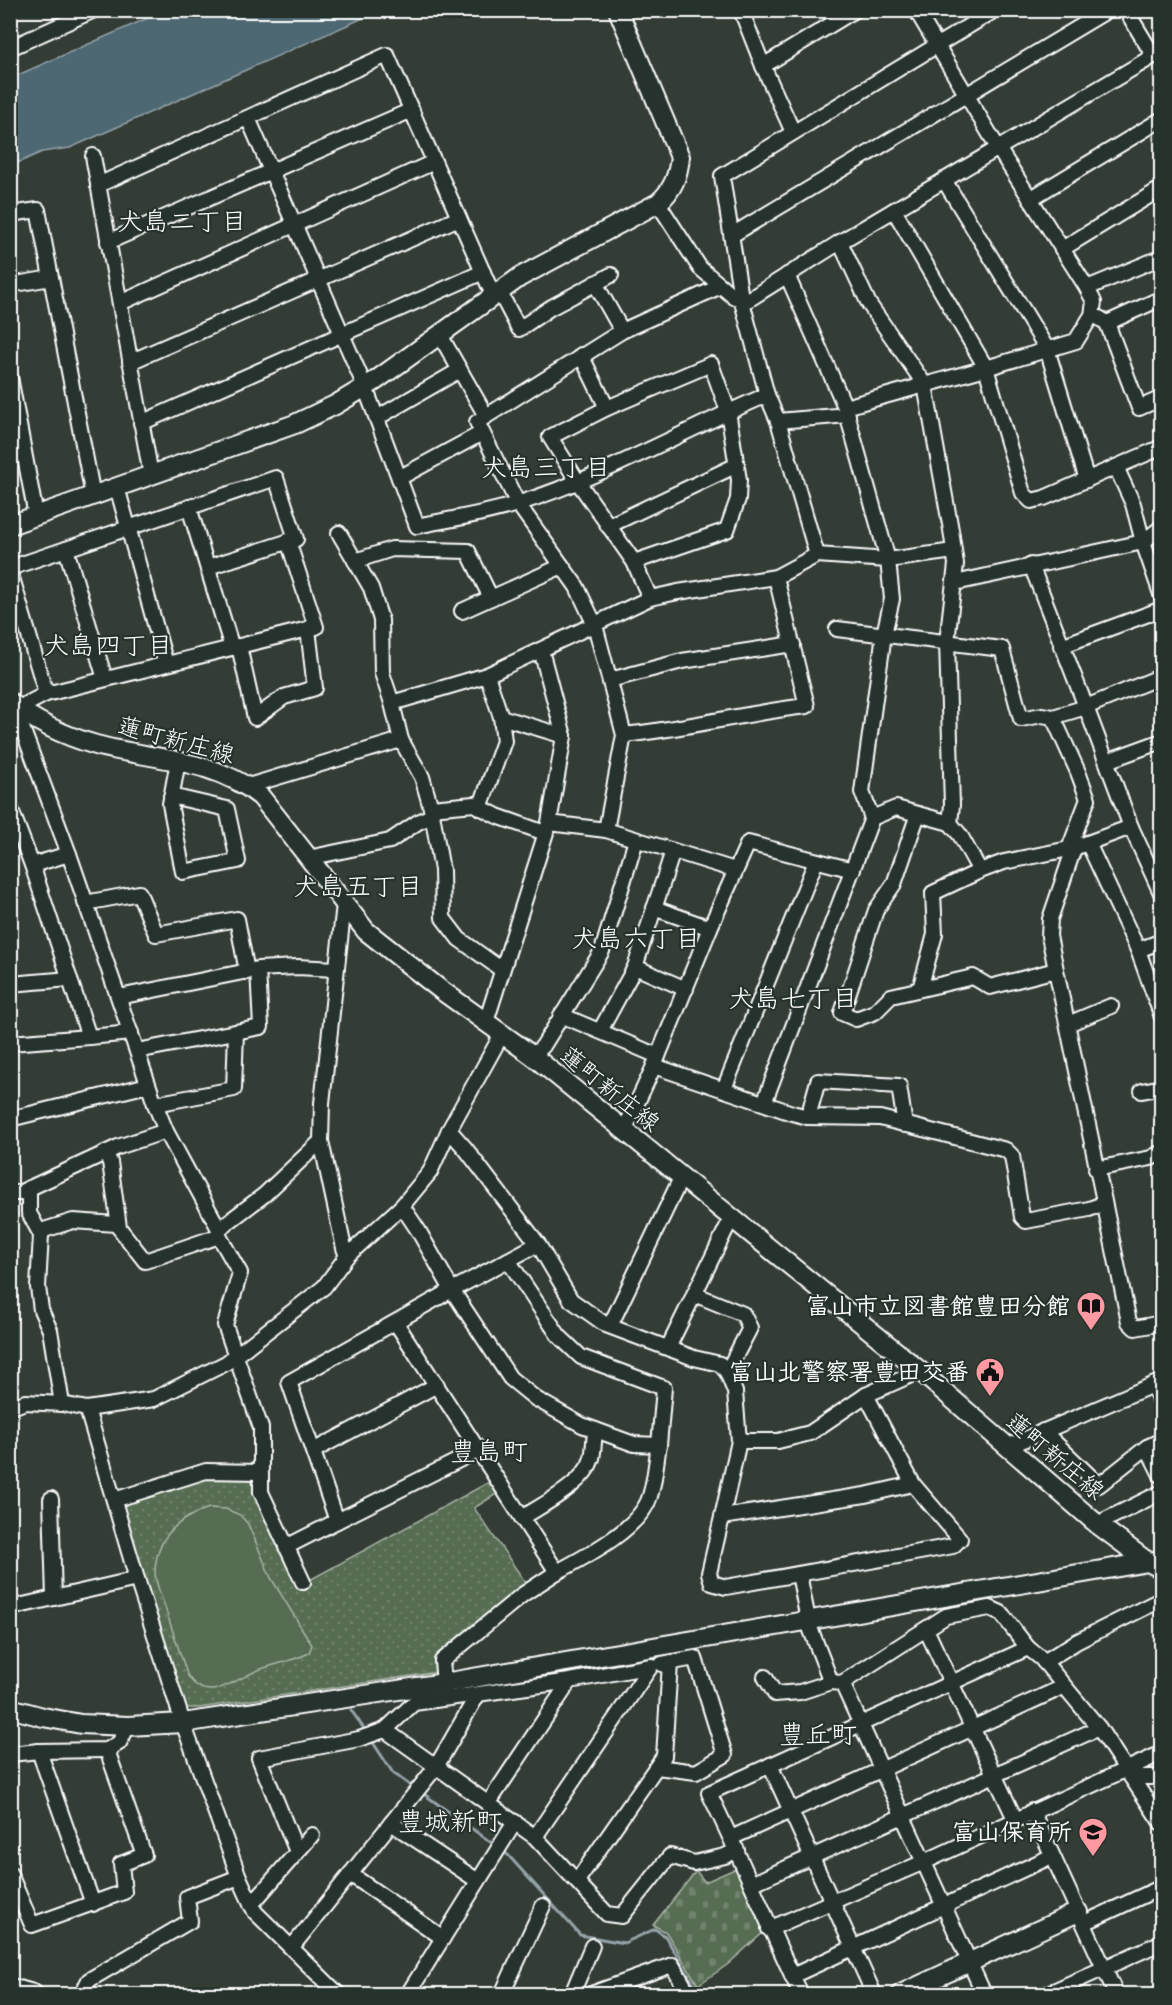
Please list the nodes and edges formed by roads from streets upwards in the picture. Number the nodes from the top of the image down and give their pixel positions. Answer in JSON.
{"nodes":[{"id":1,"x":94,"y":10,"type":"edge"},
{"id":2,"x":618,"y":10,"type":"edge"},
{"id":3,"x":741,"y":10,"type":"edge"},
{"id":4,"x":855,"y":10,"type":"edge"},
{"id":5,"x":916,"y":10,"type":"edge"},
{"id":6,"x":995,"y":10,"type":"edge"},
{"id":7,"x":1108,"y":10,"type":"edge"},
{"id":8,"x":1126,"y":10,"type":"edge"},
{"id":9,"x":937,"y":45,"type":"junction"},
{"id":10,"x":10,"y":48,"type":"edge"},
{"id":11,"x":1157,"y":53,"type":"edge"},
{"id":12,"x":763,"y":66,"type":"junction"},
{"id":13,"x":968,"y":94,"type":"junction"},
{"id":14,"x":411,"y":110,"type":"junction"},
{"id":15,"x":248,"y":118,"type":"junction"},
{"id":16,"x":1161,"y":119,"type":"edge"},
{"id":17,"x":793,"y":132,"type":"junction"},
{"id":18,"x":998,"y":148,"type":"junction"},
{"id":19,"x":93,"y":156,"type":"dead end"},
{"id":20,"x":434,"y":162,"type":"junction"},
{"id":21,"x":271,"y":171,"type":"junction"},
{"id":22,"x":944,"y":180,"type":"junction"},
{"id":23,"x":98,"y":185,"type":"junction"},
{"id":24,"x":1161,"y":188,"type":"edge"},
{"id":25,"x":1030,"y":199,"type":"junction"},
{"id":26,"x":658,"y":203,"type":"junction"},
{"id":27,"x":894,"y":210,"type":"junction"},
{"id":28,"x":10,"y":214,"type":"edge"},
{"id":29,"x":459,"y":218,"type":"junction"},
{"id":30,"x":295,"y":225,"type":"junction"},
{"id":31,"x":732,"y":235,"type":"junction"},
{"id":32,"x":108,"y":242,"type":"junction"},
{"id":33,"x":840,"y":242,"type":"junction"},
{"id":34,"x":1062,"y":249,"type":"junction"},
{"id":35,"x":1161,"y":257,"type":"edge"},
{"id":36,"x":483,"y":272,"type":"junction"},
{"id":37,"x":611,"y":275,"type":"dead end"},
{"id":38,"x":787,"y":275,"type":"junction"},
{"id":39,"x":51,"y":278,"type":"junction"},
{"id":40,"x":318,"y":280,"type":"junction"},
{"id":41,"x":595,"y":283,"type":"junction"},
{"id":42,"x":10,"y":285,"type":"edge"},
{"id":43,"x":721,"y":286,"type":"junction"},
{"id":44,"x":1087,"y":288,"type":"junction"},
{"id":45,"x":496,"y":293,"type":"junction"},
{"id":46,"x":741,"y":298,"type":"junction"},
{"id":47,"x":1161,"y":298,"type":"edge"},
{"id":48,"x":120,"y":303,"type":"junction"},
{"id":49,"x":1092,"y":315,"type":"junction"},
{"id":50,"x":1107,"y":322,"type":"junction"},
{"id":51,"x":622,"y":331,"type":"junction"},
{"id":52,"x":342,"y":334,"type":"junction"},
{"id":53,"x":440,"y":335,"type":"junction"},
{"id":54,"x":1047,"y":349,"type":"junction"},
{"id":55,"x":581,"y":355,"type":"junction"},
{"id":56,"x":130,"y":362,"type":"junction"},
{"id":57,"x":986,"y":368,"type":"junction"},
{"id":58,"x":460,"y":370,"type":"junction"},
{"id":59,"x":10,"y":377,"type":"edge"},
{"id":60,"x":925,"y":385,"type":"junction"},
{"id":61,"x":365,"y":387,"type":"junction"},
{"id":62,"x":767,"y":395,"type":"junction"},
{"id":63,"x":1161,"y":398,"type":"edge"},
{"id":64,"x":608,"y":408,"type":"junction"},
{"id":65,"x":728,"y":411,"type":"junction"},
{"id":66,"x":846,"y":411,"type":"junction"},
{"id":67,"x":486,"y":416,"type":"junction"},
{"id":68,"x":14,"y":417,"type":"edge"},
{"id":69,"x":376,"y":418,"type":"junction"},
{"id":70,"x":778,"y":421,"type":"junction"},
{"id":71,"x":141,"y":423,"type":"junction"},
{"id":72,"x":482,"y":433,"type":"junction"},
{"id":73,"x":1161,"y":447,"type":"edge"},
{"id":74,"x":737,"y":465,"type":"junction"},
{"id":75,"x":1116,"y":467,"type":"junction"},
{"id":76,"x":151,"y":476,"type":"junction"},
{"id":77,"x":399,"y":478,"type":"junction"},
{"id":78,"x":1087,"y":480,"type":"junction"},
{"id":79,"x":578,"y":482,"type":"junction"},
{"id":80,"x":117,"y":488,"type":"junction"},
{"id":81,"x":93,"y":496,"type":"junction"},
{"id":82,"x":518,"y":504,"type":"junction"},
{"id":83,"x":189,"y":507,"type":"junction"},
{"id":84,"x":36,"y":516,"type":"junction"},
{"id":85,"x":10,"y":525,"type":"edge"},
{"id":86,"x":608,"y":526,"type":"junction"},
{"id":87,"x":1161,"y":527,"type":"edge"},
{"id":88,"x":128,"y":528,"type":"junction"},
{"id":89,"x":339,"y":533,"type":"dead end"},
{"id":90,"x":288,"y":541,"type":"junction"},
{"id":91,"x":1143,"y":542,"type":"junction"},
{"id":92,"x":66,"y":549,"type":"junction"},
{"id":93,"x":954,"y":551,"type":"junction"},
{"id":94,"x":817,"y":555,"type":"junction"},
{"id":95,"x":888,"y":560,"type":"junction"},
{"id":96,"x":355,"y":561,"type":"junction"},
{"id":97,"x":634,"y":562,"type":"junction"},
{"id":98,"x":1031,"y":565,"type":"junction"},
{"id":99,"x":562,"y":566,"type":"junction"},
{"id":100,"x":208,"y":567,"type":"junction"},
{"id":101,"x":10,"y":570,"type":"edge"},
{"id":102,"x":776,"y":577,"type":"junction"},
{"id":103,"x":955,"y":583,"type":"junction"},
{"id":104,"x":1161,"y":597,"type":"edge"},
{"id":105,"x":491,"y":598,"type":"junction"},
{"id":106,"x":651,"y":598,"type":"junction"},
{"id":107,"x":1161,"y":609,"type":"edge"},
{"id":108,"x":462,"y":611,"type":"dead end"},
{"id":109,"x":595,"y":625,"type":"junction"},
{"id":110,"x":309,"y":629,"type":"junction"},
{"id":111,"x":837,"y":629,"type":"dead end"},
{"id":112,"x":884,"y":634,"type":"junction"},
{"id":113,"x":947,"y":642,"type":"junction"},
{"id":114,"x":794,"y":644,"type":"junction"},
{"id":115,"x":1061,"y":646,"type":"junction"},
{"id":116,"x":236,"y":647,"type":"junction"},
{"id":117,"x":541,"y":650,"type":"junction"},
{"id":118,"x":166,"y":664,"type":"junction"},
{"id":119,"x":487,"y":675,"type":"junction"},
{"id":120,"x":1161,"y":676,"type":"edge"},
{"id":121,"x":105,"y":679,"type":"junction"},
{"id":122,"x":610,"y":680,"type":"junction"},
{"id":123,"x":45,"y":694,"type":"junction"},
{"id":124,"x":392,"y":703,"type":"junction"},
{"id":125,"x":13,"y":705,"type":"edge"},
{"id":126,"x":1086,"y":706,"type":"junction"},
{"id":127,"x":501,"y":717,"type":"junction"},
{"id":128,"x":1053,"y":717,"type":"junction"},
{"id":129,"x":624,"y":735,"type":"junction"},
{"id":130,"x":564,"y":736,"type":"junction"},
{"id":131,"x":401,"y":740,"type":"junction"},
{"id":132,"x":1161,"y":741,"type":"edge"},
{"id":133,"x":178,"y":761,"type":"junction"},
{"id":134,"x":1107,"y":761,"type":"junction"},
{"id":135,"x":248,"y":786,"type":"junction"},
{"id":136,"x":171,"y":796,"type":"junction"},
{"id":137,"x":10,"y":807,"type":"edge"},
{"id":138,"x":480,"y":808,"type":"junction"},
{"id":139,"x":432,"y":812,"type":"junction"},
{"id":140,"x":918,"y":814,"type":"junction"},
{"id":141,"x":872,"y":818,"type":"junction"},
{"id":142,"x":950,"y":823,"type":"junction"},
{"id":143,"x":1131,"y":827,"type":"junction"},
{"id":144,"x":547,"y":828,"type":"junction"},
{"id":145,"x":606,"y":830,"type":"junction"},
{"id":146,"x":636,"y":840,"type":"junction"},
{"id":147,"x":1088,"y":843,"type":"junction"},
{"id":148,"x":1072,"y":849,"type":"junction"},
{"id":149,"x":673,"y":851,"type":"junction"},
{"id":150,"x":69,"y":854,"type":"junction"},
{"id":151,"x":308,"y":858,"type":"junction"},
{"id":152,"x":816,"y":861,"type":"junction"},
{"id":153,"x":33,"y":865,"type":"junction"},
{"id":154,"x":735,"y":870,"type":"junction"},
{"id":155,"x":853,"y":870,"type":"junction"},
{"id":156,"x":980,"y":871,"type":"junction"},
{"id":157,"x":1161,"y":895,"type":"edge"},
{"id":158,"x":85,"y":903,"type":"junction"},
{"id":159,"x":344,"y":904,"type":"junction"},
{"id":160,"x":654,"y":908,"type":"junction"},
{"id":161,"x":710,"y":928,"type":"junction"},
{"id":162,"x":1161,"y":941,"type":"edge"},
{"id":163,"x":1138,"y":950,"type":"junction"},
{"id":164,"x":635,"y":967,"type":"junction"},
{"id":165,"x":336,"y":969,"type":"junction"},
{"id":166,"x":252,"y":970,"type":"junction"},
{"id":167,"x":502,"y":970,"type":"junction"},
{"id":168,"x":1056,"y":970,"type":"junction"},
{"id":169,"x":70,"y":979,"type":"junction"},
{"id":170,"x":10,"y":984,"type":"edge"},
{"id":171,"x":686,"y":988,"type":"junction"},
{"id":172,"x":920,"y":989,"type":"junction"},
{"id":173,"x":119,"y":997,"type":"junction"},
{"id":174,"x":1111,"y":1006,"type":"dead end"},
{"id":175,"x":561,"y":1015,"type":"junction"},
{"id":176,"x":1161,"y":1017,"type":"edge"},
{"id":177,"x":486,"y":1022,"type":"junction"},
{"id":178,"x":1068,"y":1024,"type":"junction"},
{"id":179,"x":600,"y":1031,"type":"junction"},
{"id":180,"x":236,"y":1032,"type":"junction"},
{"id":181,"x":131,"y":1033,"type":"junction"},
{"id":182,"x":502,"y":1034,"type":"junction"},
{"id":183,"x":89,"y":1037,"type":"junction"},
{"id":184,"x":10,"y":1043,"type":"edge"},
{"id":185,"x":137,"y":1051,"type":"junction"},
{"id":186,"x":533,"y":1056,"type":"junction"},
{"id":187,"x":656,"y":1061,"type":"junction"},
{"id":188,"x":148,"y":1085,"type":"junction"},
{"id":189,"x":1161,"y":1087,"type":"edge"},
{"id":190,"x":724,"y":1089,"type":"junction"},
{"id":191,"x":1143,"y":1091,"type":"dead end"},
{"id":192,"x":764,"y":1103,"type":"junction"},
{"id":193,"x":155,"y":1104,"type":"junction"},
{"id":194,"x":808,"y":1117,"type":"junction"},
{"id":195,"x":10,"y":1119,"type":"edge"},
{"id":196,"x":905,"y":1125,"type":"junction"},
{"id":197,"x":449,"y":1130,"type":"junction"},
{"id":198,"x":166,"y":1131,"type":"junction"},
{"id":199,"x":624,"y":1131,"type":"junction"},
{"id":200,"x":321,"y":1141,"type":"junction"},
{"id":201,"x":1161,"y":1152,"type":"edge"},
{"id":202,"x":105,"y":1153,"type":"junction"},
{"id":203,"x":1096,"y":1169,"type":"junction"},
{"id":204,"x":681,"y":1178,"type":"junction"},
{"id":205,"x":29,"y":1188,"type":"junction"},
{"id":206,"x":10,"y":1193,"type":"edge"},
{"id":207,"x":1103,"y":1204,"type":"junction"},
{"id":208,"x":402,"y":1206,"type":"junction"},
{"id":209,"x":731,"y":1219,"type":"junction"},
{"id":210,"x":119,"y":1227,"type":"junction"},
{"id":211,"x":219,"y":1233,"type":"junction"},
{"id":212,"x":40,"y":1235,"type":"junction"},
{"id":213,"x":538,"y":1244,"type":"junction"},
{"id":214,"x":347,"y":1256,"type":"junction"},
{"id":215,"x":508,"y":1260,"type":"junction"},
{"id":216,"x":452,"y":1290,"type":"junction"},
{"id":217,"x":694,"y":1294,"type":"junction"},
{"id":218,"x":396,"y":1323,"type":"junction"},
{"id":219,"x":1161,"y":1323,"type":"edge"},
{"id":220,"x":610,"y":1326,"type":"junction"},
{"id":221,"x":668,"y":1348,"type":"junction"},
{"id":222,"x":237,"y":1355,"type":"junction"},
{"id":223,"x":920,"y":1371,"type":"junction"},
{"id":224,"x":727,"y":1372,"type":"junction"},
{"id":225,"x":1157,"y":1383,"type":"edge"},
{"id":226,"x":437,"y":1385,"type":"junction"},
{"id":227,"x":866,"y":1395,"type":"junction"},
{"id":228,"x":62,"y":1404,"type":"junction"},
{"id":229,"x":1161,"y":1405,"type":"edge"},
{"id":230,"x":10,"y":1408,"type":"edge"},
{"id":231,"x":87,"y":1409,"type":"junction"},
{"id":232,"x":595,"y":1430,"type":"junction"},
{"id":233,"x":1043,"y":1431,"type":"junction"},
{"id":234,"x":1161,"y":1440,"type":"edge"},
{"id":235,"x":739,"y":1441,"type":"junction"},
{"id":236,"x":659,"y":1445,"type":"junction"},
{"id":237,"x":1006,"y":1447,"type":"junction"},
{"id":238,"x":1148,"y":1447,"type":"junction"},
{"id":239,"x":479,"y":1450,"type":"junction"},
{"id":240,"x":313,"y":1451,"type":"junction"},
{"id":241,"x":261,"y":1472,"type":"junction"},
{"id":242,"x":1161,"y":1477,"type":"edge"},
{"id":243,"x":913,"y":1484,"type":"junction"},
{"id":244,"x":1161,"y":1492,"type":"edge"},
{"id":245,"x":51,"y":1499,"type":"dead end"},
{"id":246,"x":114,"y":1500,"type":"junction"},
{"id":247,"x":722,"y":1517,"type":"junction"},
{"id":248,"x":522,"y":1518,"type":"junction"},
{"id":249,"x":337,"y":1521,"type":"junction"},
{"id":250,"x":1097,"y":1524,"type":"junction"},
{"id":251,"x":286,"y":1547,"type":"junction"},
{"id":252,"x":1157,"y":1564,"type":"edge"},
{"id":253,"x":556,"y":1572,"type":"junction"},
{"id":254,"x":799,"y":1574,"type":"junction"},
{"id":255,"x":137,"y":1579,"type":"junction"},
{"id":256,"x":303,"y":1582,"type":"dead end"},
{"id":257,"x":54,"y":1598,"type":"junction"},
{"id":258,"x":1161,"y":1599,"type":"edge"},
{"id":259,"x":10,"y":1608,"type":"edge"},
{"id":260,"x":809,"y":1619,"type":"junction"},
{"id":261,"x":926,"y":1629,"type":"junction"},
{"id":262,"x":1028,"y":1648,"type":"junction"},
{"id":263,"x":1044,"y":1662,"type":"junction"},
{"id":264,"x":670,"y":1663,"type":"junction"},
{"id":265,"x":651,"y":1666,"type":"junction"},
{"id":266,"x":765,"y":1677,"type":"dead end"},
{"id":267,"x":570,"y":1681,"type":"junction"},
{"id":268,"x":444,"y":1683,"type":"junction"},
{"id":269,"x":837,"y":1683,"type":"junction"},
{"id":270,"x":951,"y":1683,"type":"junction"},
{"id":271,"x":1063,"y":1687,"type":"junction"},
{"id":272,"x":478,"y":1694,"type":"junction"},
{"id":273,"x":10,"y":1708,"type":"edge"},
{"id":274,"x":183,"y":1723,"type":"junction"},
{"id":275,"x":861,"y":1723,"type":"junction"},
{"id":276,"x":128,"y":1726,"type":"junction"},
{"id":277,"x":972,"y":1728,"type":"junction"},
{"id":278,"x":1099,"y":1728,"type":"junction"},
{"id":279,"x":386,"y":1730,"type":"junction"},
{"id":280,"x":107,"y":1750,"type":"junction"},
{"id":281,"x":39,"y":1751,"type":"junction"},
{"id":282,"x":1161,"y":1753,"type":"edge"},
{"id":283,"x":10,"y":1754,"type":"edge"},
{"id":284,"x":770,"y":1765,"type":"junction"},
{"id":285,"x":436,"y":1767,"type":"junction"},
{"id":286,"x":657,"y":1767,"type":"junction"},
{"id":287,"x":881,"y":1769,"type":"junction"},
{"id":288,"x":1129,"y":1773,"type":"junction"},
{"id":289,"x":994,"y":1775,"type":"junction"},
{"id":290,"x":1161,"y":1777,"type":"edge"},
{"id":291,"x":488,"y":1804,"type":"junction"},
{"id":292,"x":790,"y":1810,"type":"junction"},
{"id":293,"x":1032,"y":1811,"type":"junction"},
{"id":294,"x":902,"y":1817,"type":"junction"},
{"id":295,"x":1015,"y":1819,"type":"junction"},
{"id":296,"x":515,"y":1822,"type":"junction"},
{"id":297,"x":391,"y":1823,"type":"junction"},
{"id":298,"x":1161,"y":1824,"type":"edge"},
{"id":299,"x":312,"y":1835,"type":"dead end"},
{"id":300,"x":536,"y":1837,"type":"junction"},
{"id":301,"x":734,"y":1844,"type":"junction"},
{"id":302,"x":297,"y":1852,"type":"junction"},
{"id":303,"x":1052,"y":1856,"type":"junction"},
{"id":304,"x":811,"y":1857,"type":"junction"},
{"id":305,"x":924,"y":1862,"type":"junction"},
{"id":306,"x":10,"y":1874,"type":"edge"},
{"id":307,"x":350,"y":1874,"type":"junction"},
{"id":308,"x":238,"y":1877,"type":"junction"},
{"id":309,"x":478,"y":1881,"type":"junction"},
{"id":310,"x":577,"y":1881,"type":"junction"},
{"id":311,"x":751,"y":1884,"type":"junction"},
{"id":312,"x":1161,"y":1887,"type":"edge"},
{"id":313,"x":832,"y":1902,"type":"junction"},
{"id":314,"x":93,"y":1904,"type":"junction"},
{"id":315,"x":251,"y":1905,"type":"junction"},
{"id":316,"x":543,"y":1906,"type":"dead end"},
{"id":317,"x":944,"y":1906,"type":"junction"},
{"id":318,"x":1081,"y":1918,"type":"junction"},
{"id":319,"x":770,"y":1929,"type":"junction"},
{"id":320,"x":443,"y":1938,"type":"junction"},
{"id":321,"x":1161,"y":1942,"type":"edge"},
{"id":322,"x":592,"y":1946,"type":"dead end"},
{"id":323,"x":291,"y":1947,"type":"junction"},
{"id":324,"x":852,"y":1948,"type":"junction"},
{"id":325,"x":970,"y":1963,"type":"junction"},
{"id":326,"x":1104,"y":1968,"type":"junction"},
{"id":327,"x":792,"y":1976,"type":"junction"},
{"id":328,"x":10,"y":1988,"type":"edge"},
{"id":329,"x":33,"y":1995,"type":"edge"},
{"id":330,"x":82,"y":1995,"type":"edge"},
{"id":331,"x":338,"y":1995,"type":"edge"},
{"id":332,"x":408,"y":1995,"type":"edge"},
{"id":333,"x":501,"y":1995,"type":"edge"},
{"id":334,"x":572,"y":1995,"type":"edge"},
{"id":335,"x":591,"y":1995,"type":"edge"},
{"id":336,"x":689,"y":1995,"type":"edge"},
{"id":337,"x":801,"y":1995,"type":"edge"},
{"id":338,"x":874,"y":1995,"type":"edge"},
{"id":339,"x":901,"y":1995,"type":"edge"},
{"id":340,"x":984,"y":1995,"type":"edge"},
{"id":341,"x":1047,"y":1995,"type":"edge"},
{"id":342,"x":1116,"y":1995,"type":"edge"}],
"edges":[{"from":1,"to":10,"type":"street"},
{"from":2,"to":26,"type":"street"},
{"from":3,"to":12,"type":"street"},
{"from":4,"to":12,"type":"street"},
{"from":5,"to":9,"type":"street"},
{"from":6,"to":9,"type":"street"},
{"from":7,"to":13,"type":"street"},
{"from":8,"to":11,"type":"street"},
{"from":9,"to":13,"type":"street"},
{"from":9,"to":17,"type":"street"},
{"from":11,"to":18,"type":"street"},
{"from":12,"to":17,"type":"street"},
{"from":13,"to":18,"type":"street"},
{"from":13,"to":31,"type":"street"},
{"from":14,"to":15,"type":"street"},
{"from":14,"to":20,"type":"street"},
{"from":14,"to":21,"type":"street"},
{"from":15,"to":21,"type":"street"},
{"from":15,"to":23,"type":"street"},
{"from":16,"to":25,"type":"street"},
{"from":17,"to":31,"type":"street"},
{"from":18,"to":22,"type":"street"},
{"from":18,"to":25,"type":"street"},
{"from":19,"to":23,"type":"street"},
{"from":20,"to":29,"type":"street"},
{"from":20,"to":30,"type":"street"},
{"from":21,"to":30,"type":"street"},
{"from":21,"to":32,"type":"street"},
{"from":22,"to":27,"type":"street"},
{"from":22,"to":54,"type":"street"},
{"from":23,"to":32,"type":"street"},
{"from":24,"to":34,"type":"street"},
{"from":25,"to":34,"type":"street"},
{"from":26,"to":43,"type":"street"},
{"from":26,"to":45,"type":"street"},
{"from":27,"to":33,"type":"street"},
{"from":27,"to":57,"type":"street"},
{"from":28,"to":39,"type":"street"},
{"from":29,"to":36,"type":"street"},
{"from":29,"to":40,"type":"street"},
{"from":30,"to":40,"type":"street"},
{"from":30,"to":48,"type":"street"},
{"from":31,"to":46,"type":"street"},
{"from":32,"to":48,"type":"street"},
{"from":33,"to":38,"type":"street"},
{"from":33,"to":60,"type":"street"},
{"from":34,"to":44,"type":"street"},
{"from":35,"to":44,"type":"street"},
{"from":36,"to":45,"type":"street"},
{"from":36,"to":52,"type":"street"},
{"from":37,"to":41,"type":"street"},
{"from":38,"to":46,"type":"street"},
{"from":38,"to":66,"type":"street"},
{"from":39,"to":42,"type":"street"},
{"from":39,"to":81,"type":"street"},
{"from":40,"to":52,"type":"street"},
{"from":40,"to":56,"type":"street"},
{"from":41,"to":45,"type":"street"},
{"from":41,"to":51,"type":"street"},
{"from":43,"to":46,"type":"street"},
{"from":43,"to":51,"type":"street"},
{"from":44,"to":49,"type":"street"},
{"from":45,"to":53,"type":"street"},
{"from":46,"to":62,"type":"street"},
{"from":47,"to":50,"type":"street"},
{"from":48,"to":56,"type":"street"},
{"from":49,"to":50,"type":"street"},
{"from":49,"to":54,"type":"street"},
{"from":50,"to":63,"type":"street"},
{"from":51,"to":55,"type":"street"},
{"from":52,"to":61,"type":"street"},
{"from":52,"to":71,"type":"street"},
{"from":53,"to":58,"type":"street"},
{"from":53,"to":61,"type":"street"},
{"from":54,"to":57,"type":"street"},
{"from":54,"to":78,"type":"street"},
{"from":55,"to":64,"type":"street"},
{"from":55,"to":67,"type":"street"},
{"from":56,"to":71,"type":"street"},
{"from":57,"to":60,"type":"street"},
{"from":57,"to":78,"type":"street"},
{"from":58,"to":67,"type":"street"},
{"from":58,"to":69,"type":"street"},
{"from":59,"to":68,"type":"street"},
{"from":60,"to":66,"type":"street"},
{"from":60,"to":93,"type":"street"},
{"from":61,"to":69,"type":"street"},
{"from":61,"to":76,"type":"street"},
{"from":62,"to":65,"type":"street"},
{"from":62,"to":70,"type":"street"},
{"from":64,"to":65,"type":"street"},
{"from":64,"to":79,"type":"street"},
{"from":65,"to":74,"type":"street"},
{"from":65,"to":79,"type":"street"},
{"from":66,"to":70,"type":"street"},
{"from":66,"to":95,"type":"street"},
{"from":67,"to":72,"type":"street"},
{"from":68,"to":84,"type":"street"},
{"from":69,"to":77,"type":"street"},
{"from":70,"to":94,"type":"street"},
{"from":71,"to":76,"type":"street"},
{"from":72,"to":77,"type":"street"},
{"from":72,"to":82,"type":"street"},
{"from":73,"to":75,"type":"street"},
{"from":74,"to":86,"type":"street"},
{"from":74,"to":97,"type":"street"},
{"from":75,"to":78,"type":"street"},
{"from":75,"to":91,"type":"street"},
{"from":76,"to":80,"type":"street"},
{"from":77,"to":82,"type":"street"},
{"from":79,"to":82,"type":"street"},
{"from":79,"to":86,"type":"street"},
{"from":80,"to":81,"type":"street"},
{"from":80,"to":88,"type":"street"},
{"from":81,"to":84,"type":"street"},
{"from":82,"to":99,"type":"street"},
{"from":83,"to":88,"type":"street"},
{"from":83,"to":90,"type":"street"},
{"from":83,"to":100,"type":"street"},
{"from":84,"to":85,"type":"street"},
{"from":86,"to":97,"type":"street"},
{"from":87,"to":91,"type":"street"},
{"from":88,"to":92,"type":"street"},
{"from":88,"to":118,"type":"street"},
{"from":89,"to":96,"type":"street"},
{"from":90,"to":100,"type":"street"},
{"from":90,"to":110,"type":"street"},
{"from":91,"to":98,"type":"street"},
{"from":91,"to":104,"type":"street"},
{"from":92,"to":101,"type":"street"},
{"from":92,"to":121,"type":"street"},
{"from":93,"to":95,"type":"street"},
{"from":93,"to":103,"type":"street"},
{"from":94,"to":95,"type":"street"},
{"from":94,"to":102,"type":"street"},
{"from":95,"to":112,"type":"street"},
{"from":96,"to":105,"type":"street"},
{"from":96,"to":124,"type":"street"},
{"from":97,"to":106,"type":"street"},
{"from":98,"to":103,"type":"street"},
{"from":98,"to":115,"type":"street"},
{"from":99,"to":105,"type":"street"},
{"from":99,"to":109,"type":"street"},
{"from":100,"to":116,"type":"street"},
{"from":101,"to":123,"type":"street"},
{"from":102,"to":106,"type":"street"},
{"from":102,"to":114,"type":"street"},
{"from":103,"to":113,"type":"street"},
{"from":105,"to":108,"type":"street"},
{"from":106,"to":109,"type":"street"},
{"from":107,"to":115,"type":"street"},
{"from":109,"to":117,"type":"street"},
{"from":109,"to":122,"type":"street"},
{"from":110,"to":116,"type":"street"},
{"from":110,"to":116,"type":"street"},
{"from":111,"to":112,"type":"street"},
{"from":112,"to":113,"type":"street"},
{"from":112,"to":141,"type":"street"},
{"from":113,"to":128,"type":"street"},
{"from":113,"to":142,"type":"street"},
{"from":114,"to":122,"type":"street"},
{"from":114,"to":129,"type":"street"},
{"from":115,"to":126,"type":"street"},
{"from":116,"to":118,"type":"street"},
{"from":117,"to":119,"type":"street"},
{"from":117,"to":130,"type":"street"},
{"from":118,"to":121,"type":"street"},
{"from":119,"to":124,"type":"street"},
{"from":119,"to":127,"type":"street"},
{"from":120,"to":126,"type":"street"},
{"from":121,"to":123,"type":"street"},
{"from":122,"to":129,"type":"street"},
{"from":123,"to":125,"type":"street"},
{"from":124,"to":131,"type":"street"},
{"from":125,"to":133,"type":"street","name":"蓮町新庄線"},
{"from":125,"to":150,"type":"street"},
{"from":126,"to":128,"type":"street"},
{"from":126,"to":134,"type":"street"},
{"from":127,"to":130,"type":"street"},
{"from":127,"to":138,"type":"street"},
{"from":128,"to":148,"type":"street"},
{"from":129,"to":145,"type":"street"},
{"from":130,"to":144,"type":"street"},
{"from":131,"to":135,"type":"street"},
{"from":131,"to":139,"type":"street"},
{"from":132,"to":134,"type":"street"},
{"from":133,"to":135,"type":"street","name":"蓮町新庄線"},
{"from":133,"to":136,"type":"street"},
{"from":134,"to":143,"type":"street"},
{"from":135,"to":151,"type":"street","name":"蓮町新庄線"},
{"from":136,"to":136,"type":"street"},
{"from":137,"to":153,"type":"street"},
{"from":138,"to":139,"type":"street"},
{"from":138,"to":144,"type":"street"},
{"from":139,"to":151,"type":"street"},
{"from":139,"to":167,"type":"street"},
{"from":140,"to":141,"type":"street"},
{"from":140,"to":142,"type":"street"},
{"from":140,"to":172,"type":"street"},
{"from":141,"to":155,"type":"street"},
{"from":142,"to":156,"type":"street"},
{"from":143,"to":147,"type":"street"},
{"from":143,"to":157,"type":"street"},
{"from":144,"to":145,"type":"street"},
{"from":144,"to":167,"type":"street"},
{"from":145,"to":146,"type":"street"},
{"from":146,"to":149,"type":"street"},
{"from":146,"to":175,"type":"street"},
{"from":147,"to":148,"type":"street"},
{"from":147,"to":163,"type":"street"},
{"from":148,"to":156,"type":"street"},
{"from":148,"to":168,"type":"street"},
{"from":149,"to":154,"type":"street"},
{"from":149,"to":160,"type":"street"},
{"from":150,"to":153,"type":"street"},
{"from":150,"to":158,"type":"street"},
{"from":151,"to":159,"type":"street","name":"蓮町新庄線"},
{"from":152,"to":154,"type":"street"},
{"from":152,"to":155,"type":"street"},
{"from":152,"to":190,"type":"street"},
{"from":153,"to":169,"type":"street"},
{"from":154,"to":161,"type":"street"},
{"from":155,"to":192,"type":"street"},
{"from":156,"to":172,"type":"street"},
{"from":158,"to":166,"type":"street"},
{"from":158,"to":173,"type":"street"},
{"from":159,"to":165,"type":"street"},
{"from":159,"to":177,"type":"street","name":"蓮町新庄線"},
{"from":160,"to":161,"type":"street"},
{"from":160,"to":164,"type":"street"},
{"from":161,"to":171,"type":"street"},
{"from":162,"to":163,"type":"street"},
{"from":163,"to":176,"type":"street"},
{"from":164,"to":171,"type":"street"},
{"from":164,"to":179,"type":"street"},
{"from":165,"to":166,"type":"street"},
{"from":165,"to":200,"type":"street"},
{"from":166,"to":173,"type":"street"},
{"from":166,"to":180,"type":"street"},
{"from":167,"to":177,"type":"street"},
{"from":168,"to":172,"type":"street"},
{"from":168,"to":178,"type":"street"},
{"from":169,"to":170,"type":"street"},
{"from":169,"to":183,"type":"street"},
{"from":171,"to":187,"type":"street"},
{"from":173,"to":181,"type":"street"},
{"from":174,"to":178,"type":"street"},
{"from":175,"to":179,"type":"street"},
{"from":175,"to":186,"type":"street"},
{"from":177,"to":182,"type":"street","name":"蓮町新庄線"},
{"from":178,"to":203,"type":"street"},
{"from":179,"to":187,"type":"street"},
{"from":180,"to":185,"type":"street"},
{"from":180,"to":193,"type":"street"},
{"from":181,"to":183,"type":"street"},
{"from":181,"to":185,"type":"street"},
{"from":182,"to":186,"type":"street","name":"蓮町新庄線"},
{"from":182,"to":197,"type":"street"},
{"from":183,"to":184,"type":"street"},
{"from":185,"to":188,"type":"street"},
{"from":186,"to":199,"type":"street","name":"蓮町新庄線"},
{"from":187,"to":190,"type":"street"},
{"from":187,"to":199,"type":"street"},
{"from":188,"to":193,"type":"street"},
{"from":188,"to":195,"type":"street"},
{"from":189,"to":191,"type":"street"},
{"from":190,"to":192,"type":"street"},
{"from":192,"to":194,"type":"street"},
{"from":193,"to":198,"type":"street"},
{"from":194,"to":196,"type":"street"},
{"from":194,"to":196,"type":"street"},
{"from":196,"to":207,"type":"street"},
{"from":197,"to":208,"type":"street"},
{"from":197,"to":213,"type":"street"},
{"from":198,"to":202,"type":"street"},
{"from":198,"to":211,"type":"street"},
{"from":199,"to":204,"type":"street","name":"蓮町新庄線"},
{"from":200,"to":211,"type":"street"},
{"from":200,"to":214,"type":"street"},
{"from":201,"to":203,"type":"street"},
{"from":202,"to":205,"type":"street"},
{"from":202,"to":210,"type":"street"},
{"from":203,"to":207,"type":"street"},
{"from":204,"to":209,"type":"street","name":"蓮町新庄線"},
{"from":204,"to":220,"type":"street"},
{"from":205,"to":206,"type":"street"},
{"from":205,"to":212,"type":"street"},
{"from":207,"to":219,"type":"street"},
{"from":208,"to":214,"type":"street"},
{"from":208,"to":216,"type":"street"},
{"from":209,"to":217,"type":"street"},
{"from":209,"to":223,"type":"street","name":"蓮町新庄線"},
{"from":210,"to":211,"type":"street"},
{"from":210,"to":212,"type":"street"},
{"from":211,"to":222,"type":"street"},
{"from":212,"to":228,"type":"street"},
{"from":213,"to":215,"type":"street"},
{"from":213,"to":220,"type":"street"},
{"from":214,"to":222,"type":"street"},
{"from":215,"to":216,"type":"street"},
{"from":215,"to":236,"type":"street"},
{"from":216,"to":218,"type":"street"},
{"from":216,"to":232,"type":"street"},
{"from":217,"to":221,"type":"street"},
{"from":217,"to":224,"type":"street"},
{"from":218,"to":226,"type":"street"},
{"from":218,"to":240,"type":"street"},
{"from":220,"to":221,"type":"street"},
{"from":221,"to":224,"type":"street"},
{"from":222,"to":231,"type":"street"},
{"from":222,"to":241,"type":"street"},
{"from":223,"to":227,"type":"street"},
{"from":223,"to":237,"type":"street","name":"蓮町新庄線"},
{"from":224,"to":235,"type":"street"},
{"from":225,"to":229,"type":"street"},
{"from":225,"to":233,"type":"street"},
{"from":226,"to":239,"type":"street"},
{"from":226,"to":240,"type":"street"},
{"from":227,"to":235,"type":"street"},
{"from":227,"to":243,"type":"street"},
{"from":228,"to":230,"type":"street"},
{"from":228,"to":231,"type":"street"},
{"from":231,"to":246,"type":"street"},
{"from":232,"to":236,"type":"street"},
{"from":232,"to":248,"type":"street"},
{"from":233,"to":237,"type":"street"},
{"from":233,"to":238,"type":"street"},
{"from":234,"to":238,"type":"street"},
{"from":235,"to":247,"type":"street"},
{"from":236,"to":253,"type":"street"},
{"from":237,"to":250,"type":"street","name":"蓮町新庄線"},
{"from":238,"to":242,"type":"street"},
{"from":239,"to":248,"type":"street"},
{"from":239,"to":249,"type":"street"},
{"from":240,"to":249,"type":"street"},
{"from":241,"to":246,"type":"street"},
{"from":241,"to":251,"type":"street"},
{"from":243,"to":247,"type":"street"},
{"from":243,"to":254,"type":"street"},
{"from":244,"to":250,"type":"street"},
{"from":245,"to":257,"type":"street"},
{"from":246,"to":255,"type":"street"},
{"from":247,"to":254,"type":"street"},
{"from":248,"to":253,"type":"street"},
{"from":249,"to":251,"type":"street"},
{"from":250,"to":252,"type":"street","name":"蓮町新庄線"},
{"from":251,"to":256,"type":"street"},
{"from":252,"to":260,"type":"street"},
{"from":253,"to":268,"type":"street"},
{"from":254,"to":260,"type":"street"},
{"from":255,"to":257,"type":"street"},
{"from":255,"to":274,"type":"street"},
{"from":257,"to":259,"type":"street"},
{"from":258,"to":263,"type":"street"},
{"from":260,"to":268,"type":"street"},
{"from":260,"to":269,"type":"street"},
{"from":261,"to":262,"type":"street"},
{"from":261,"to":269,"type":"street"},
{"from":261,"to":270,"type":"street"},
{"from":262,"to":263,"type":"street"},
{"from":262,"to":270,"type":"street"},
{"from":263,"to":271,"type":"street"},
{"from":264,"to":265,"type":"street"},
{"from":264,"to":286,"type":"street"},
{"from":264,"to":286,"type":"street"},
{"from":265,"to":267,"type":"street"},
{"from":265,"to":300,"type":"street"},
{"from":266,"to":269,"type":"street"},
{"from":267,"to":272,"type":"street"},
{"from":267,"to":291,"type":"street"},
{"from":268,"to":274,"type":"street"},
{"from":269,"to":275,"type":"street"},
{"from":270,"to":275,"type":"street"},
{"from":270,"to":277,"type":"street"},
{"from":271,"to":277,"type":"street"},
{"from":271,"to":278,"type":"street"},
{"from":272,"to":279,"type":"street"},
{"from":272,"to":285,"type":"street"},
{"from":273,"to":276,"type":"street"},
{"from":274,"to":276,"type":"street"},
{"from":274,"to":308,"type":"street"},
{"from":275,"to":284,"type":"street"},
{"from":275,"to":287,"type":"street"},
{"from":276,"to":280,"type":"street"},
{"from":277,"to":287,"type":"street"},
{"from":277,"to":289,"type":"street"},
{"from":278,"to":288,"type":"street"},
{"from":278,"to":289,"type":"street"},
{"from":279,"to":285,"type":"street"},
{"from":279,"to":302,"type":"street"},
{"from":280,"to":281,"type":"street"},
{"from":280,"to":314,"type":"street"},
{"from":281,"to":283,"type":"street"},
{"from":281,"to":314,"type":"street"},
{"from":282,"to":288,"type":"street"},
{"from":284,"to":292,"type":"street"},
{"from":284,"to":301,"type":"street"},
{"from":285,"to":291,"type":"street"},
{"from":285,"to":297,"type":"street"},
{"from":286,"to":310,"type":"street"},
{"from":287,"to":292,"type":"street"},
{"from":287,"to":294,"type":"street"},
{"from":288,"to":290,"type":"street"},
{"from":288,"to":293,"type":"street"},
{"from":288,"to":298,"type":"street"},
{"from":289,"to":294,"type":"street"},
{"from":289,"to":295,"type":"street"},
{"from":291,"to":296,"type":"street"},
{"from":292,"to":301,"type":"street"},
{"from":292,"to":304,"type":"street"},
{"from":293,"to":295,"type":"street"},
{"from":293,"to":303,"type":"street"},
{"from":294,"to":304,"type":"street"},
{"from":294,"to":305,"type":"street"},
{"from":295,"to":305,"type":"street"},
{"from":296,"to":300,"type":"street"},
{"from":296,"to":309,"type":"street"},
{"from":297,"to":307,"type":"street"},
{"from":297,"to":309,"type":"street"},
{"from":299,"to":302,"type":"street"},
{"from":300,"to":310,"type":"street"},
{"from":301,"to":310,"type":"street"},
{"from":301,"to":311,"type":"street"},
{"from":302,"to":315,"type":"street"},
{"from":303,"to":317,"type":"street"},
{"from":303,"to":318,"type":"street"},
{"from":304,"to":311,"type":"street"},
{"from":304,"to":313,"type":"street"},
{"from":305,"to":313,"type":"street"},
{"from":305,"to":317,"type":"street"},
{"from":306,"to":314,"type":"street"},
{"from":307,"to":320,"type":"street"},
{"from":307,"to":323,"type":"street"},
{"from":308,"to":315,"type":"street"},
{"from":308,"to":330,"type":"street"},
{"from":309,"to":320,"type":"street"},
{"from":311,"to":319,"type":"street"},
{"from":312,"to":318,"type":"street"},
{"from":313,"to":319,"type":"street"},
{"from":313,"to":324,"type":"street"},
{"from":315,"to":323,"type":"street"},
{"from":316,"to":333,"type":"street"},
{"from":317,"to":324,"type":"street"},
{"from":317,"to":325,"type":"street"},
{"from":318,"to":325,"type":"street"},
{"from":318,"to":326,"type":"street"},
{"from":319,"to":327,"type":"street"},
{"from":320,"to":332,"type":"street"},
{"from":321,"to":326,"type":"street"},
{"from":322,"to":334,"type":"street"},
{"from":323,"to":331,"type":"street"},
{"from":324,"to":327,"type":"street"},
{"from":324,"to":338,"type":"street"},
{"from":325,"to":339,"type":"street"},
{"from":325,"to":340,"type":"street"},
{"from":326,"to":341,"type":"street"},
{"from":326,"to":342,"type":"street"},
{"from":327,"to":337,"type":"street"},
{"from":328,"to":329,"type":"street"},
{"from":335,"to":336,"type":"street"}]}
